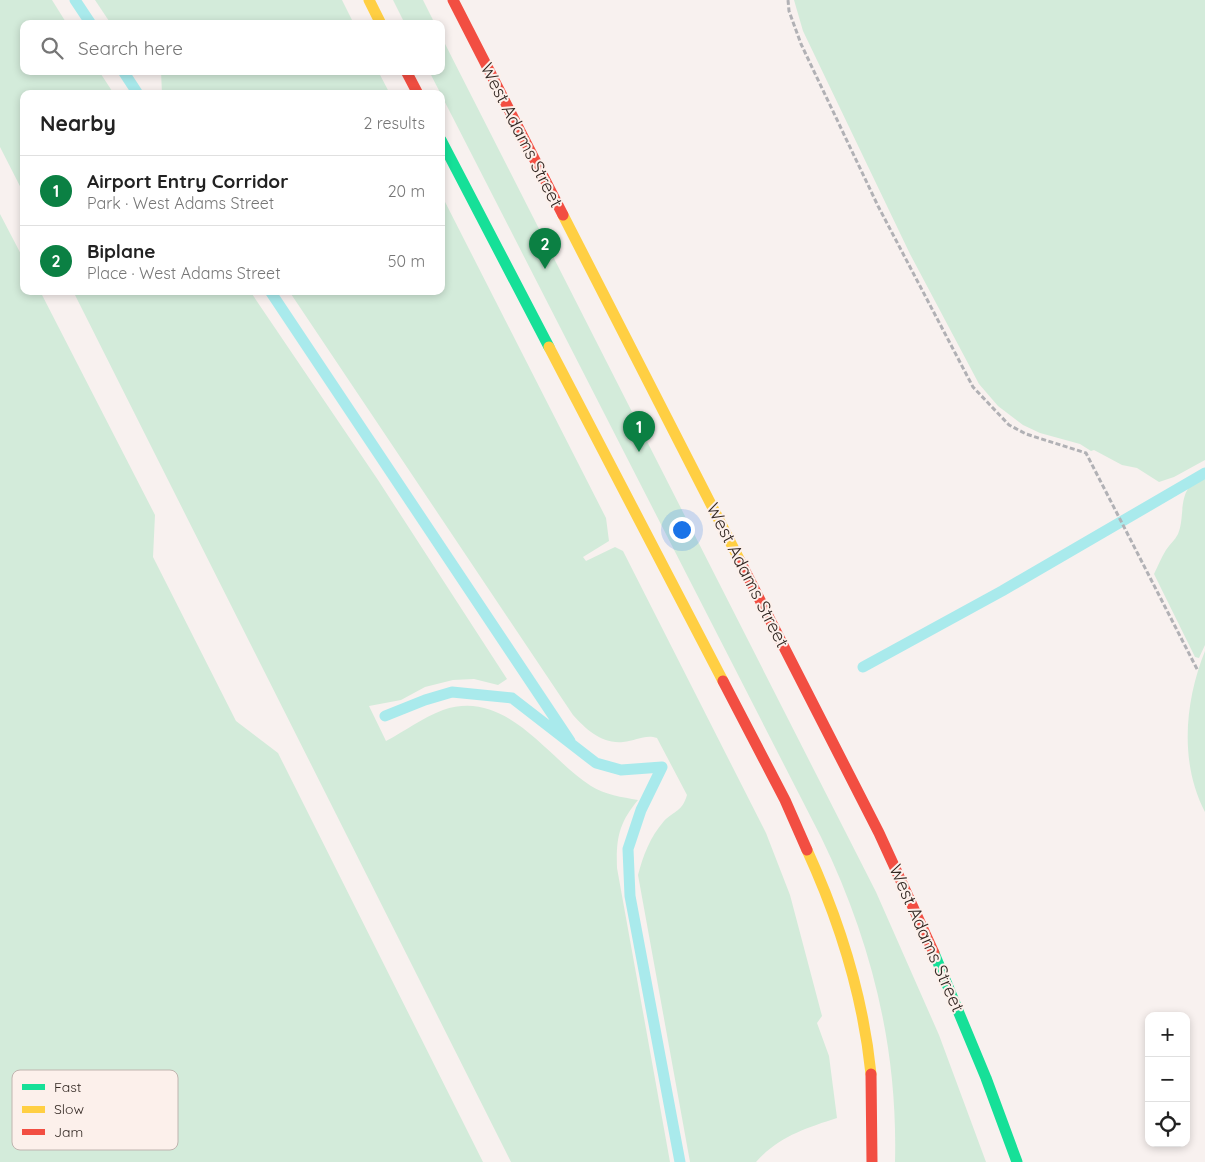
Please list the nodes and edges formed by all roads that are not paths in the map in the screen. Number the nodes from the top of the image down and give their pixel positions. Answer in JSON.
{"nodes":[{"id":1,"x":369,"y":0,"type":"edge"},
{"id":2,"x":453,"y":0,"type":"edge"},
{"id":3,"x":380,"y":20,"type":"edge"},
{"id":4,"x":408,"y":75,"type":"edge"},
{"id":5,"x":416,"y":90,"type":"edge"},
{"id":6,"x":445,"y":148,"type":"edge"},
{"id":7,"x":872,"y":1162,"type":"edge"},
{"id":8,"x":1017,"y":1162,"type":"edge"}],
"edges":[{"from":1,"to":3,"type":"main road"},
{"from":2,"to":8,"type":"main road","name":"West Adams Street"},
{"from":4,"to":5,"type":"main road"},
{"from":6,"to":7,"type":"main road"}]}
